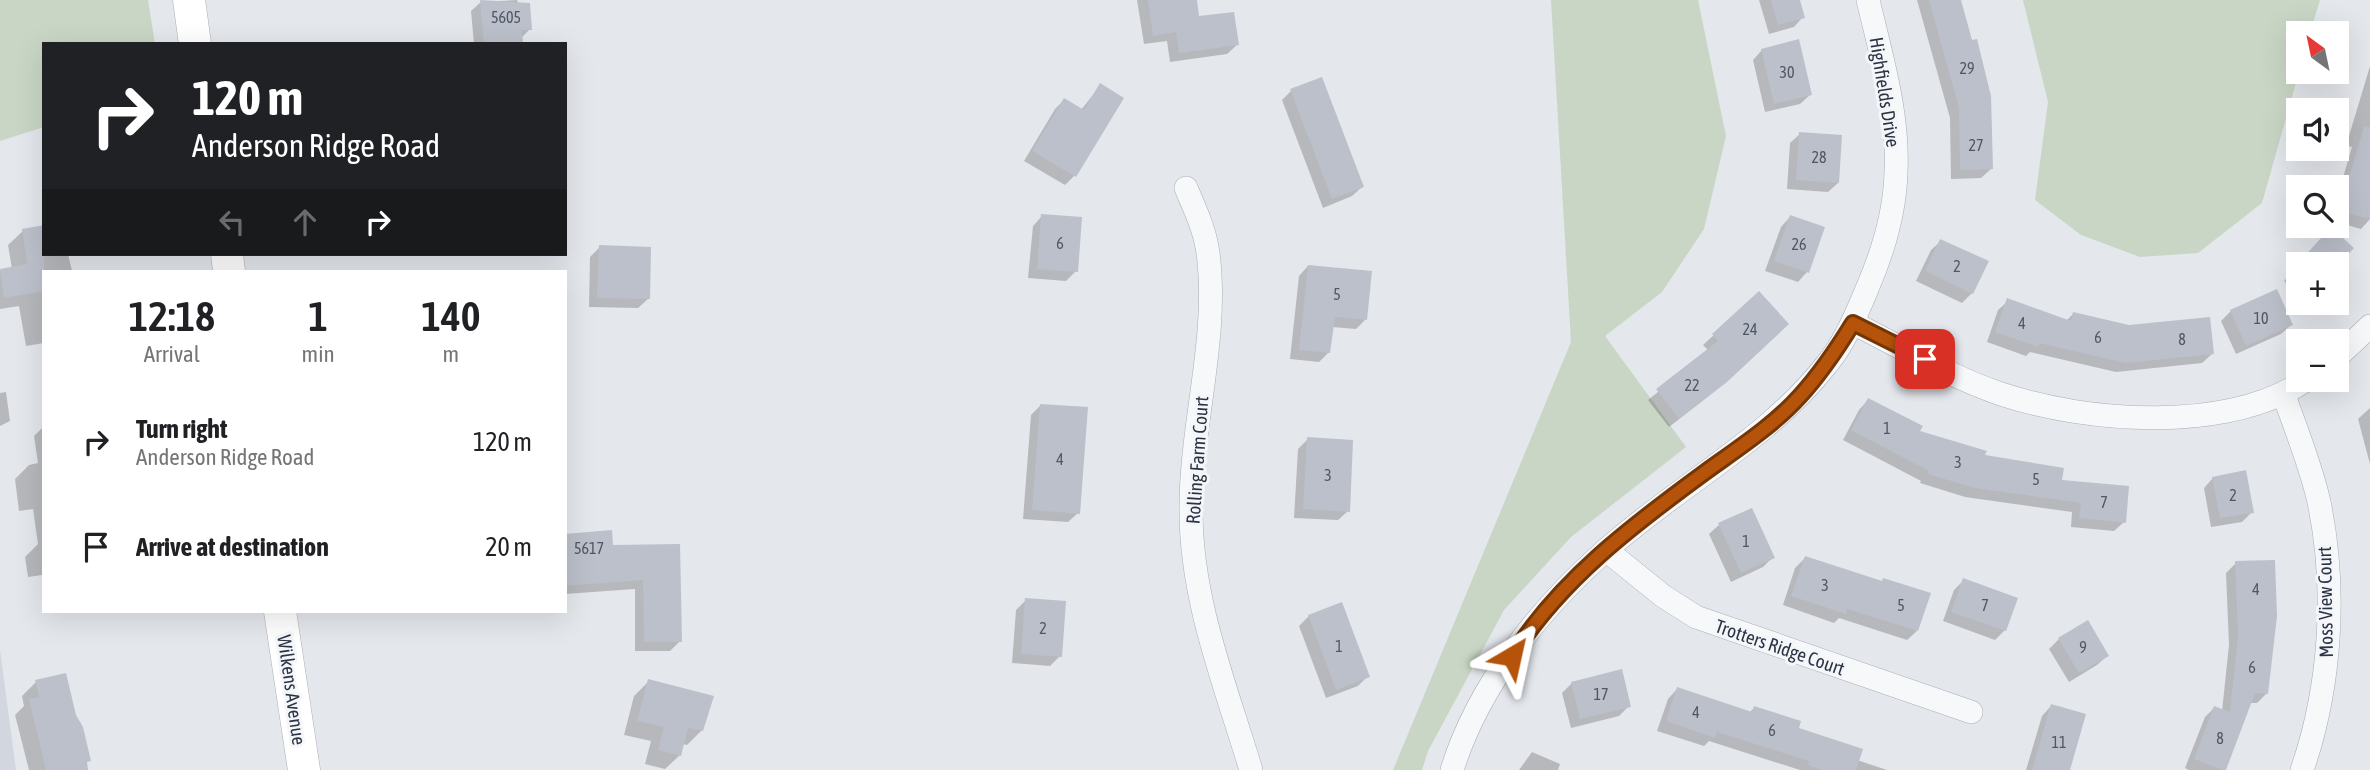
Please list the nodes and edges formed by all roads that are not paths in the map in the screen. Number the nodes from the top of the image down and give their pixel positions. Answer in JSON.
{"nodes":[{"id":1,"x":189,"y":0,"type":"edge"},
{"id":2,"x":1868,"y":0,"type":"edge"},
{"id":3,"x":195,"y":42,"type":"edge"},
{"id":4,"x":1186,"y":188,"type":"dead end"},
{"id":5,"x":1853,"y":323,"type":"junction"},
{"id":6,"x":2370,"y":326,"type":"edge"},
{"id":7,"x":2349,"y":346,"type":"edge"},
{"id":8,"x":2288,"y":392,"type":"edge"},
{"id":9,"x":2284,"y":395,"type":"junction"},
{"id":10,"x":1606,"y":550,"type":"junction"},
{"id":11,"x":280,"y":613,"type":"edge"},
{"id":12,"x":1972,"y":712,"type":"dead end"},
{"id":13,"x":304,"y":770,"type":"edge"},
{"id":14,"x":1251,"y":770,"type":"edge"},
{"id":15,"x":1452,"y":770,"type":"edge"},
{"id":16,"x":2302,"y":770,"type":"edge"}],
"edges":[{"from":1,"to":3,"type":"main road"},
{"from":2,"to":5,"type":"street","name":"Highfields Drive"},
{"from":4,"to":14,"type":"street","name":"Rolling Farm Court"},
{"from":5,"to":9,"type":"street"},
{"from":5,"to":10,"type":"street","name":"Highfields Drive"},
{"from":6,"to":7,"type":"street"},
{"from":8,"to":9,"type":"street"},
{"from":9,"to":16,"type":"street","name":"Moss View Court"},
{"from":10,"to":12,"type":"street","name":"Trotters Ridge Court"},
{"from":10,"to":15,"type":"street","name":"Highfields Drive"},
{"from":11,"to":13,"type":"main road","name":"Wilkens Avenue"}]}
